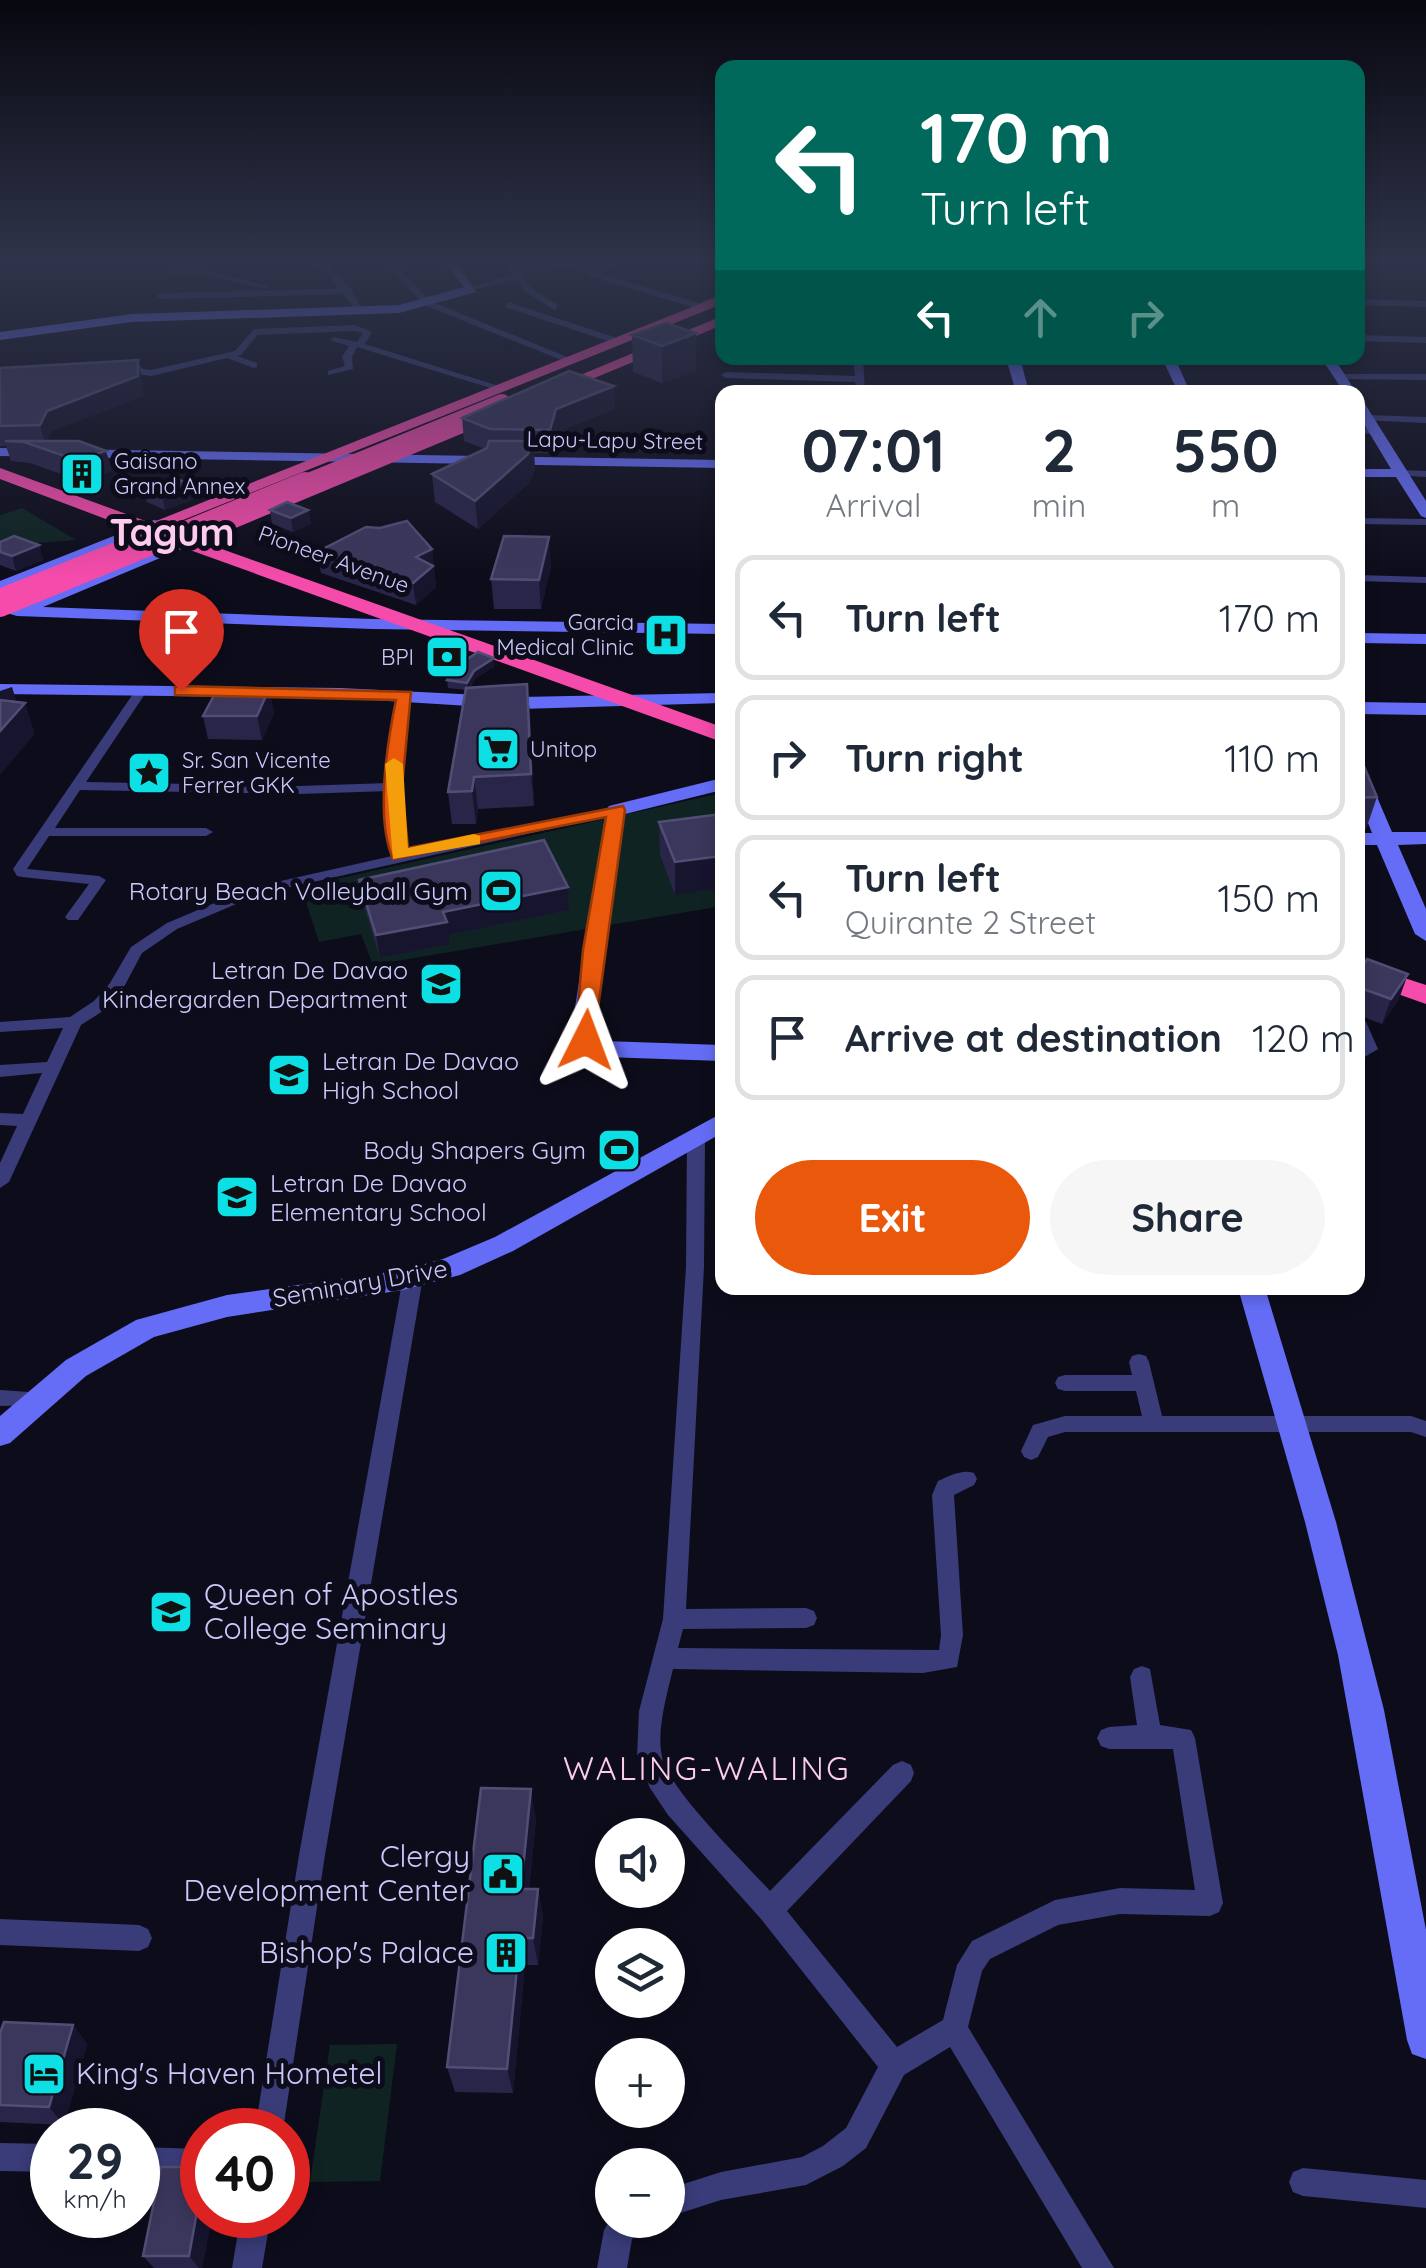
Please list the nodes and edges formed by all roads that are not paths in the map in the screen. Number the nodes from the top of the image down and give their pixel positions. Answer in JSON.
{"nodes":[{"id":1,"x":135,"y":367,"type":"edge"},
{"id":2,"x":180,"y":367,"type":"edge"},
{"id":3,"x":350,"y":367,"type":"edge"},
{"id":4,"x":424,"y":367,"type":"edge"},
{"id":5,"x":556,"y":367,"type":"edge"},
{"id":6,"x":579,"y":367,"type":"edge"},
{"id":7,"x":594,"y":367,"type":"edge"},
{"id":8,"x":859,"y":367,"type":"edge"},
{"id":9,"x":331,"y":372,"type":"dead end"},
{"id":10,"x":726,"y":375,"type":"dead end"},
{"id":11,"x":1426,"y":378,"type":"edge"},
{"id":12,"x":860,"y":379,"type":"junction"},
{"id":13,"x":860,"y":385,"type":"edge"},
{"id":14,"x":1356,"y":385,"type":"edge"},
{"id":15,"x":514,"y":396,"type":"junction"},
{"id":16,"x":1426,"y":420,"type":"edge"},
{"id":17,"x":1365,"y":421,"type":"edge"},
{"id":18,"x":1365,"y":422,"type":"edge"},
{"id":19,"x":0,"y":452,"type":"edge"},
{"id":20,"x":326,"y":456,"type":"junction"},
{"id":21,"x":388,"y":458,"type":"junction"},
{"id":22,"x":0,"y":464,"type":"edge"},
{"id":23,"x":715,"y":464,"type":"edge"},
{"id":24,"x":1365,"y":472,"type":"edge"},
{"id":25,"x":0,"y":473,"type":"edge"},
{"id":26,"x":1400,"y":473,"type":"junction"},
{"id":27,"x":1426,"y":474,"type":"edge"},
{"id":28,"x":1426,"y":513,"type":"edge"},
{"id":29,"x":1365,"y":521,"type":"edge"},
{"id":30,"x":1426,"y":522,"type":"edge"},
{"id":31,"x":172,"y":533,"type":"junction"},
{"id":32,"x":1365,"y":578,"type":"edge"},
{"id":33,"x":1426,"y":580,"type":"edge"},
{"id":34,"x":2,"y":605,"type":"edge"},
{"id":35,"x":422,"y":625,"type":"junction"},
{"id":36,"x":715,"y":629,"type":"edge"},
{"id":37,"x":1365,"y":638,"type":"edge"},
{"id":38,"x":1426,"y":639,"type":"edge"},
{"id":39,"x":0,"y":689,"type":"edge"},
{"id":40,"x":141,"y":690,"type":"junction"},
{"id":41,"x":406,"y":695,"type":"junction"},
{"id":42,"x":600,"y":697,"type":"junction"},
{"id":43,"x":715,"y":698,"type":"edge"},
{"id":44,"x":1365,"y":708,"type":"edge"},
{"id":45,"x":1426,"y":709,"type":"edge"},
{"id":46,"x":715,"y":733,"type":"edge"},
{"id":47,"x":79,"y":786,"type":"junction"},
{"id":48,"x":715,"y":786,"type":"edge"},
{"id":49,"x":393,"y":787,"type":"junction"},
{"id":50,"x":1365,"y":792,"type":"edge"},
{"id":51,"x":616,"y":810,"type":"junction"},
{"id":52,"x":45,"y":832,"type":"junction"},
{"id":53,"x":206,"y":832,"type":"dead end"},
{"id":54,"x":1426,"y":838,"type":"edge"},
{"id":55,"x":1385,"y":839,"type":"junction"},
{"id":56,"x":1365,"y":840,"type":"edge"},
{"id":57,"x":400,"y":856,"type":"junction"},
{"id":58,"x":73,"y":917,"type":"dead end"},
{"id":59,"x":1426,"y":934,"type":"edge"},
{"id":60,"x":1365,"y":974,"type":"edge"},
{"id":61,"x":1426,"y":995,"type":"edge"},
{"id":62,"x":74,"y":1022,"type":"junction"},
{"id":63,"x":0,"y":1027,"type":"edge"},
{"id":64,"x":715,"y":1053,"type":"edge"},
{"id":65,"x":51,"y":1067,"type":"junction"},
{"id":66,"x":0,"y":1071,"type":"edge"},
{"id":67,"x":0,"y":1119,"type":"edge"},
{"id":68,"x":27,"y":1120,"type":"junction"},
{"id":69,"x":715,"y":1126,"type":"edge"},
{"id":70,"x":696,"y":1138,"type":"junction"},
{"id":71,"x":0,"y":1182,"type":"edge"},
{"id":72,"x":413,"y":1278,"type":"junction"},
{"id":73,"x":1253,"y":1295,"type":"edge"},
{"id":74,"x":1065,"y":1383,"type":"dead end"},
{"id":75,"x":0,"y":1398,"type":"edge"},
{"id":76,"x":37,"y":1398,"type":"junction"},
{"id":77,"x":1294,"y":1421,"type":"junction"},
{"id":78,"x":1154,"y":1423,"type":"junction"},
{"id":79,"x":1426,"y":1429,"type":"edge"},
{"id":80,"x":0,"y":1434,"type":"edge"},
{"id":81,"x":1032,"y":1451,"type":"dead end"},
{"id":82,"x":966,"y":1479,"type":"dead end"},
{"id":83,"x":674,"y":1618,"type":"junction"},
{"id":84,"x":806,"y":1618,"type":"dead end"},
{"id":85,"x":665,"y":1658,"type":"junction"},
{"id":86,"x":1142,"y":1677,"type":"dead end"},
{"id":87,"x":1150,"y":1736,"type":"junction"},
{"id":88,"x":1109,"y":1738,"type":"dead end"},
{"id":89,"x":902,"y":1773,"type":"dead end"},
{"id":90,"x":770,"y":1910,"type":"junction"},
{"id":91,"x":0,"y":1932,"type":"edge"},
{"id":92,"x":139,"y":1938,"type":"dead end"},
{"id":93,"x":954,"y":2030,"type":"junction"},
{"id":94,"x":1426,"y":2040,"type":"edge"},
{"id":95,"x":894,"y":2065,"type":"junction"},
{"id":96,"x":273,"y":2108,"type":"edge"},
{"id":97,"x":0,"y":2157,"type":"edge"},
{"id":98,"x":30,"y":2158,"type":"edge"},
{"id":99,"x":1303,"y":2182,"type":"dead end"},
{"id":100,"x":1426,"y":2194,"type":"edge"},
{"id":101,"x":685,"y":2198,"type":"edge"},
{"id":102,"x":252,"y":2238,"type":"edge"},
{"id":103,"x":618,"y":2238,"type":"edge"},
{"id":104,"x":247,"y":2268,"type":"edge"},
{"id":105,"x":612,"y":2268,"type":"edge"},
{"id":106,"x":1099,"y":2268,"type":"edge"}],
"edges":[{"from":1,"to":2,"type":"street"},
{"from":3,"to":9,"type":"street"},
{"from":4,"to":15,"type":"street"},
{"from":5,"to":15,"type":"highway"},
{"from":6,"to":15,"type":"highway"},
{"from":7,"to":15,"type":"highway"},
{"from":8,"to":12,"type":"street"},
{"from":10,"to":12,"type":"street"},
{"from":11,"to":14,"type":"street"},
{"from":12,"to":13,"type":"street"},
{"from":15,"to":20,"type":"highway"},
{"from":15,"to":21,"type":"highway"},
{"from":15,"to":34,"type":"highway","bridge":true},
{"from":16,"to":17,"type":"street"},
{"from":18,"to":26,"type":"street"},
{"from":19,"to":20,"type":"street","name":"Lapu-Lapu Street"},
{"from":20,"to":21,"type":"street","name":"Lapu-Lapu Street"},
{"from":20,"to":31,"type":"highway"},
{"from":21,"to":23,"type":"street","name":"Lapu-Lapu Street"},
{"from":21,"to":31,"type":"highway"},
{"from":22,"to":31,"type":"highway"},
{"from":24,"to":26,"type":"street"},
{"from":25,"to":31,"type":"highway"},
{"from":26,"to":27,"type":"street"},
{"from":26,"to":28,"type":"street"},
{"from":29,"to":30,"type":"street"},
{"from":31,"to":34,"type":"highway"},
{"from":31,"to":34,"type":"street"},
{"from":31,"to":35,"type":"highway","name":"Pioneer Avenue"},
{"from":32,"to":33,"type":"street"},
{"from":34,"to":35,"type":"street"},
{"from":35,"to":36,"type":"street"},
{"from":35,"to":42,"type":"highway","name":"Pioneer Avenue"},
{"from":37,"to":38,"type":"street"},
{"from":39,"to":40,"type":"street"},
{"from":40,"to":41,"type":"street"},
{"from":40,"to":47,"type":"street"},
{"from":41,"to":42,"type":"street"},
{"from":41,"to":49,"type":"street"},
{"from":42,"to":43,"type":"street"},
{"from":42,"to":46,"type":"highway","name":"Pioneer Avenue"},
{"from":44,"to":45,"type":"street"},
{"from":47,"to":49,"type":"street"},
{"from":47,"to":52,"type":"street"},
{"from":48,"to":51,"type":"street"},
{"from":49,"to":57,"type":"street"},
{"from":50,"to":55,"type":"street"},
{"from":51,"to":57,"type":"street"},
{"from":51,"to":64,"type":"street"},
{"from":52,"to":53,"type":"street"},
{"from":52,"to":58,"type":"street"},
{"from":54,"to":55,"type":"street"},
{"from":55,"to":56,"type":"street"},
{"from":55,"to":59,"type":"street"},
{"from":57,"to":62,"type":"street"},
{"from":60,"to":61,"type":"highway"},
{"from":62,"to":63,"type":"street"},
{"from":62,"to":65,"type":"street"},
{"from":65,"to":66,"type":"street"},
{"from":65,"to":68,"type":"street"},
{"from":67,"to":68,"type":"street"},
{"from":68,"to":71,"type":"street"},
{"from":69,"to":70,"type":"street","name":"Seminary Drive"},
{"from":70,"to":72,"type":"street","name":"Seminary Drive"},
{"from":70,"to":83,"type":"street"},
{"from":72,"to":76,"type":"street","name":"Seminary Drive"},
{"from":72,"to":96,"type":"street"},
{"from":73,"to":77,"type":"street"},
{"from":74,"to":78,"type":"street"},
{"from":75,"to":76,"type":"street"},
{"from":76,"to":80,"type":"street","name":"Seminary Drive"},
{"from":77,"to":78,"type":"street"},
{"from":77,"to":79,"type":"street"},
{"from":77,"to":94,"type":"street"},
{"from":78,"to":81,"type":"street"},
{"from":82,"to":85,"type":"street"},
{"from":83,"to":84,"type":"street"},
{"from":83,"to":85,"type":"street"},
{"from":85,"to":90,"type":"street"},
{"from":86,"to":87,"type":"street"},
{"from":87,"to":88,"type":"street"},
{"from":87,"to":93,"type":"street"},
{"from":89,"to":90,"type":"street"},
{"from":90,"to":95,"type":"street"},
{"from":91,"to":92,"type":"street"},
{"from":93,"to":95,"type":"street"},
{"from":93,"to":106,"type":"street"},
{"from":95,"to":101,"type":"street"},
{"from":97,"to":98,"type":"street"},
{"from":99,"to":100,"type":"street"},
{"from":102,"to":104,"type":"street"},
{"from":103,"to":105,"type":"street"}]}
